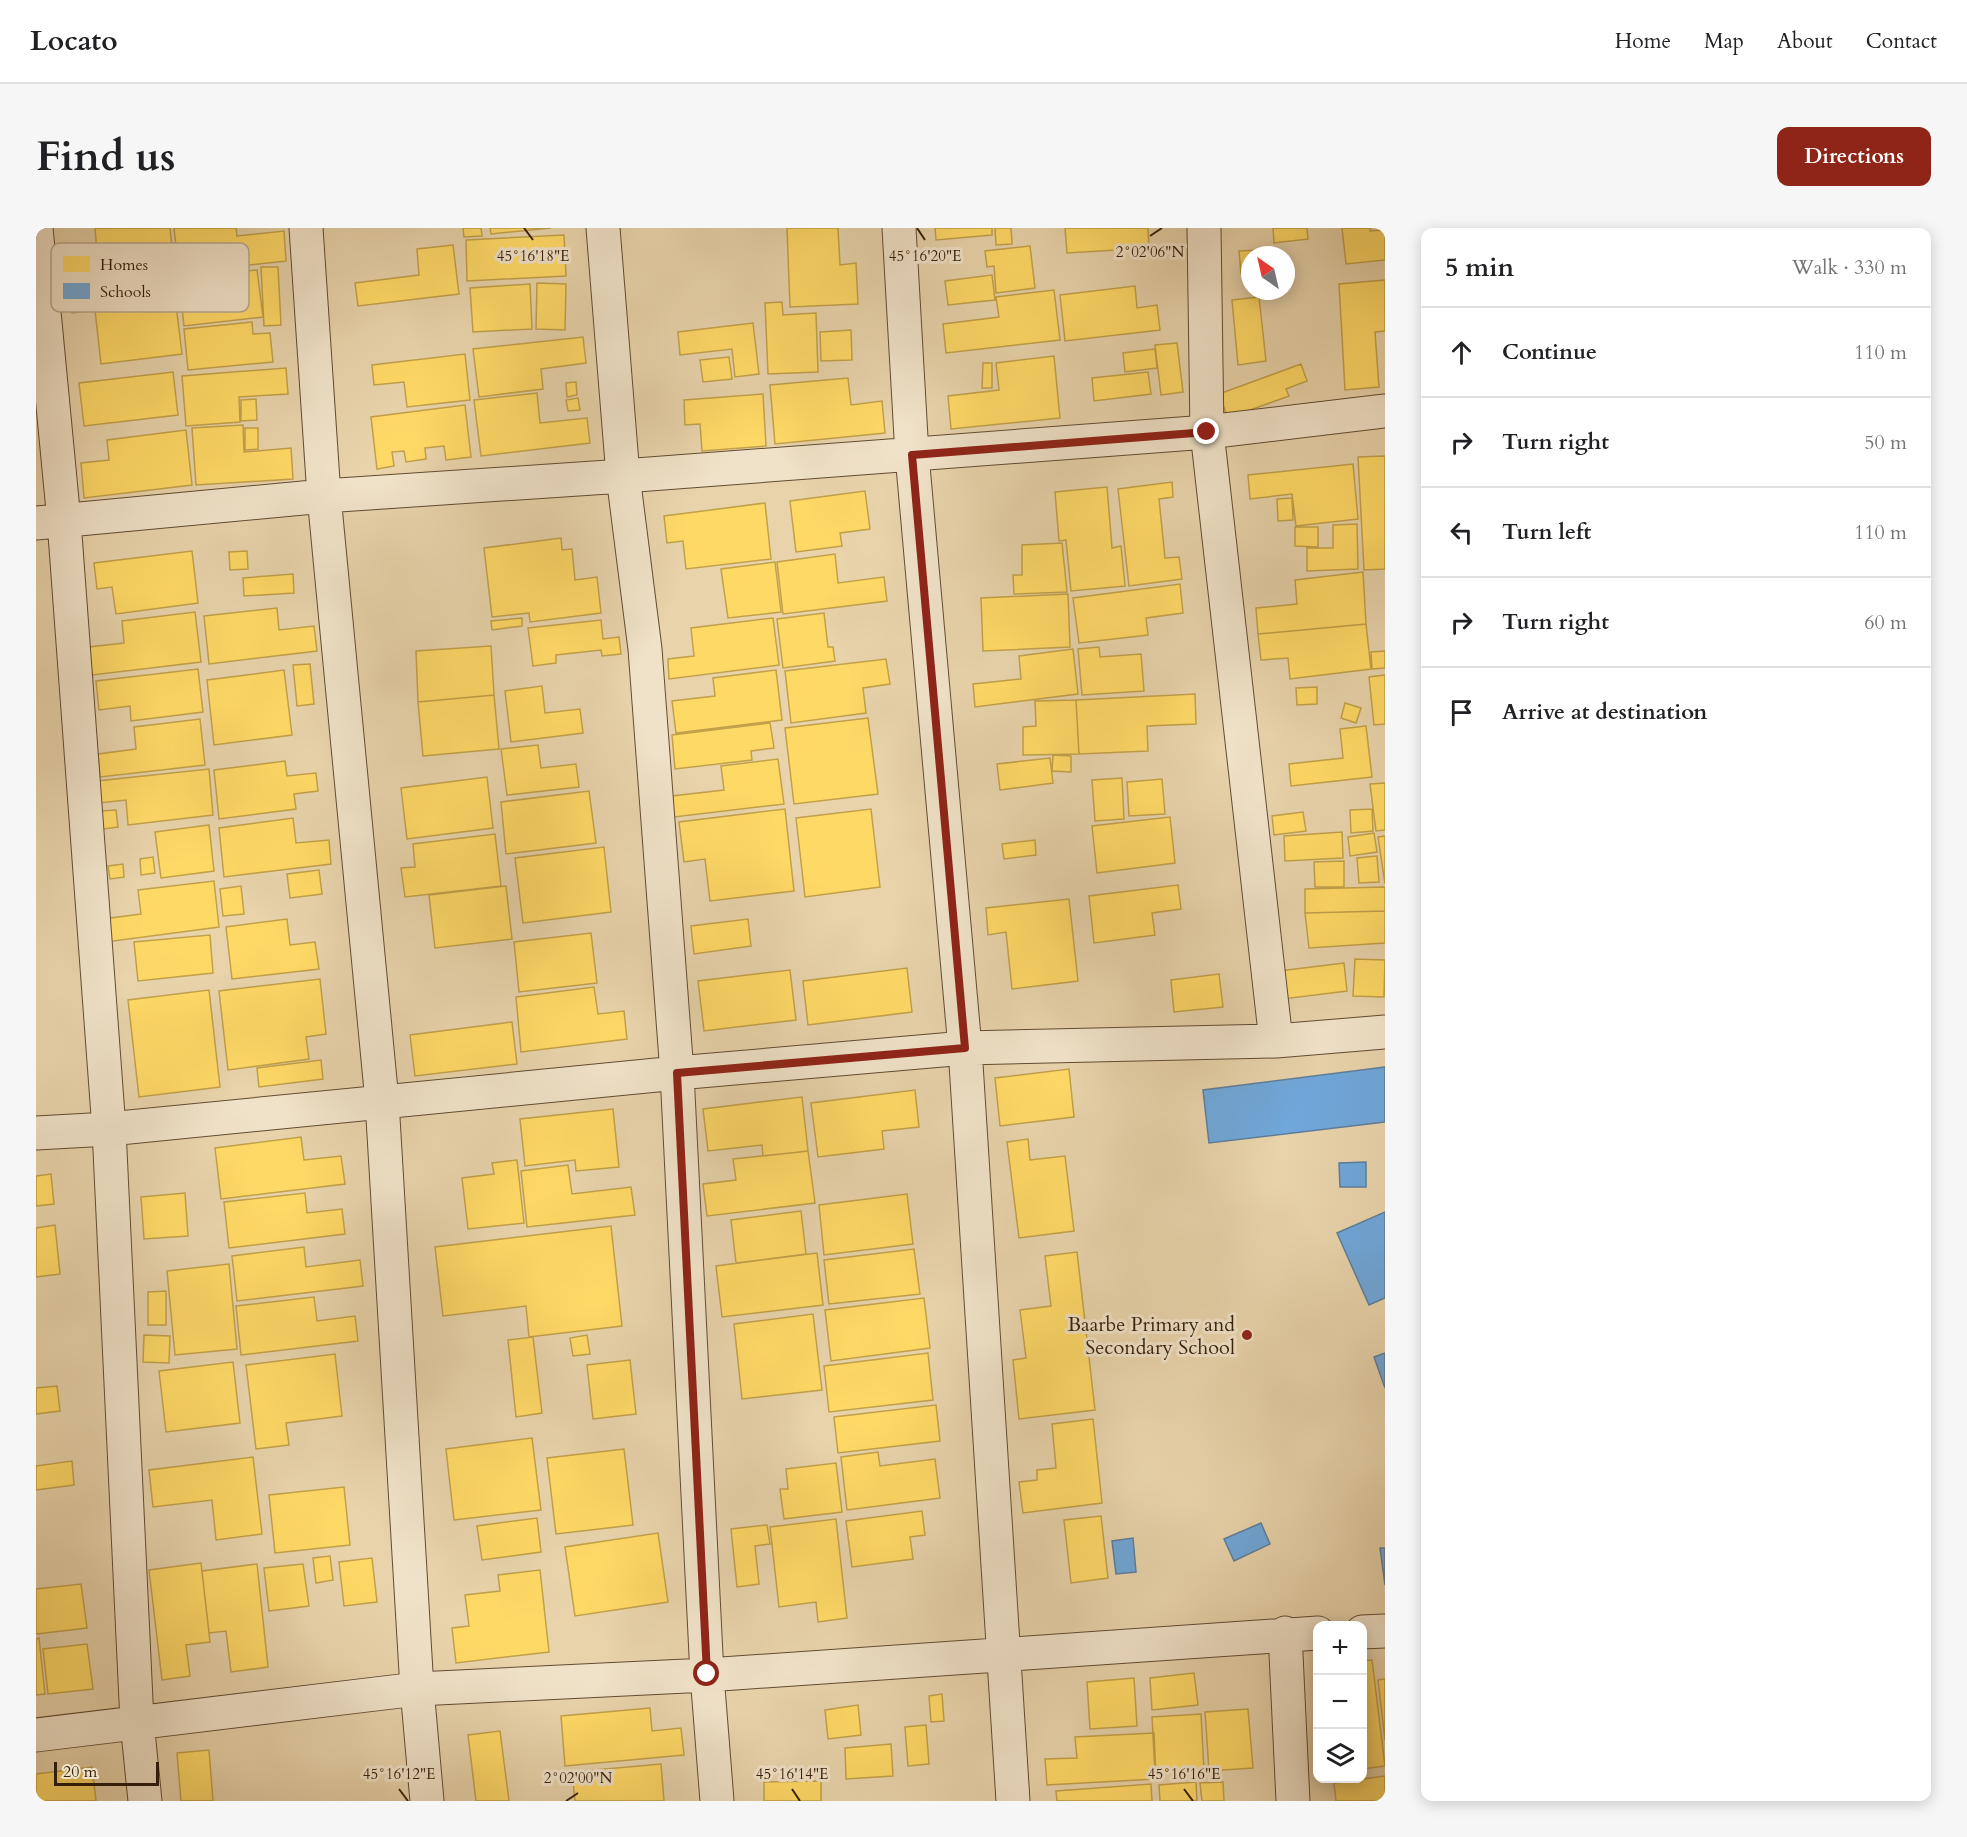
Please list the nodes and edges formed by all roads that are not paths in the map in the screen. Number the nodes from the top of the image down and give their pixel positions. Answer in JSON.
{"nodes":[{"id":1,"x":36,"y":228,"type":"edge"},
{"id":2,"x":306,"y":228,"type":"edge"},
{"id":3,"x":603,"y":228,"type":"edge"},
{"id":4,"x":899,"y":228,"type":"edge"},
{"id":5,"x":1204,"y":228,"type":"edge"},
{"id":6,"x":1385,"y":411,"type":"edge"},
{"id":7,"x":1207,"y":432,"type":"junction"},
{"id":8,"x":912,"y":455,"type":"junction"},
{"id":9,"x":623,"y":476,"type":"junction"},
{"id":10,"x":324,"y":496,"type":"junction"},
{"id":11,"x":50,"y":522,"type":"edge"},
{"id":12,"x":1385,"y":1032,"type":"edge"},
{"id":13,"x":1276,"y":1041,"type":"junction"},
{"id":14,"x":965,"y":1048,"type":"junction"},
{"id":15,"x":677,"y":1073,"type":"junction"},
{"id":16,"x":382,"y":1101,"type":"junction"},
{"id":17,"x":110,"y":1128,"type":"junction"},
{"id":18,"x":36,"y":1133,"type":"edge"},
{"id":19,"x":1385,"y":1631,"type":"edge"},
{"id":20,"x":1367,"y":1632,"type":"edge"},
{"id":21,"x":1285,"y":1633,"type":"junction"},
{"id":22,"x":1313,"y":1633,"type":"edge"},
{"id":23,"x":1002,"y":1655,"type":"junction"},
{"id":24,"x":707,"y":1674,"type":"junction"},
{"id":25,"x":417,"y":1689,"type":"junction"},
{"id":26,"x":137,"y":1722,"type":"junction"},
{"id":27,"x":36,"y":1735,"type":"edge"},
{"id":28,"x":145,"y":1801,"type":"edge"},
{"id":29,"x":427,"y":1801,"type":"edge"},
{"id":30,"x":717,"y":1801,"type":"edge"},
{"id":31,"x":1013,"y":1801,"type":"edge"},
{"id":32,"x":1293,"y":1801,"type":"edge"}],
"edges":[{"from":1,"to":11,"type":"street"},
{"from":2,"to":10,"type":"street"},
{"from":3,"to":9,"type":"street"},
{"from":4,"to":8,"type":"street"},
{"from":5,"to":7,"type":"street"},
{"from":6,"to":7,"type":"street"},
{"from":7,"to":8,"type":"street"},
{"from":7,"to":13,"type":"street"},
{"from":8,"to":9,"type":"street"},
{"from":8,"to":14,"type":"street"},
{"from":9,"to":10,"type":"street"},
{"from":9,"to":15,"type":"street"},
{"from":10,"to":11,"type":"street"},
{"from":10,"to":16,"type":"street"},
{"from":11,"to":17,"type":"street"},
{"from":12,"to":13,"type":"street"},
{"from":13,"to":14,"type":"street"},
{"from":14,"to":15,"type":"street"},
{"from":14,"to":23,"type":"street"},
{"from":15,"to":16,"type":"street"},
{"from":15,"to":24,"type":"street"},
{"from":16,"to":17,"type":"street"},
{"from":16,"to":25,"type":"street"},
{"from":17,"to":18,"type":"street"},
{"from":17,"to":26,"type":"street"},
{"from":19,"to":20,"type":"street"},
{"from":21,"to":22,"type":"street"},
{"from":21,"to":23,"type":"street"},
{"from":21,"to":32,"type":"street"},
{"from":23,"to":24,"type":"street"},
{"from":23,"to":31,"type":"street"},
{"from":24,"to":25,"type":"street"},
{"from":24,"to":30,"type":"street"},
{"from":25,"to":26,"type":"street"},
{"from":25,"to":29,"type":"street"},
{"from":26,"to":27,"type":"street"},
{"from":26,"to":28,"type":"street"}]}
